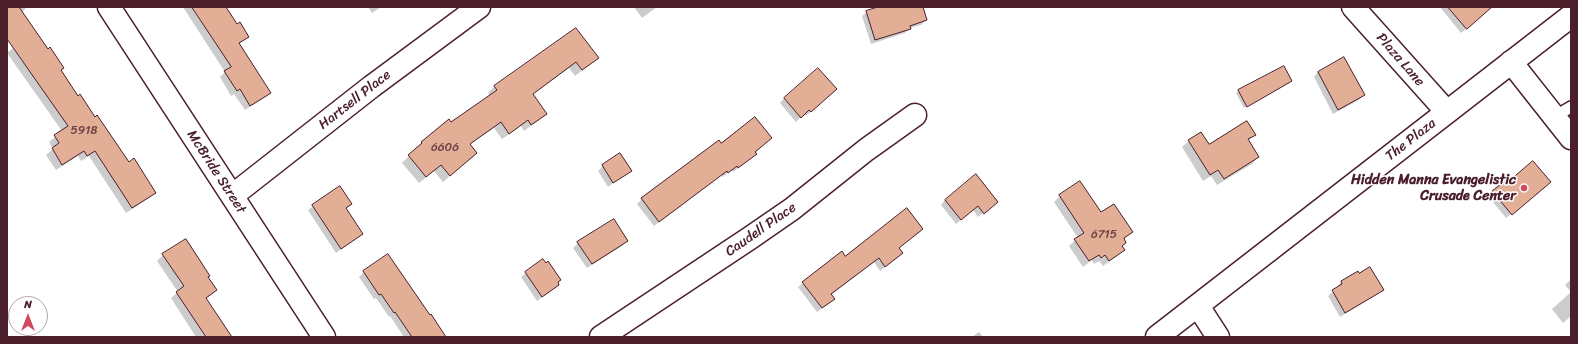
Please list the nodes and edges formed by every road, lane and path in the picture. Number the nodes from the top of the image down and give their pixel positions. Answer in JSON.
{"nodes":[{"id":1,"x":109,"y":7,"type":"edge"},
{"id":2,"x":479,"y":7,"type":"edge"},
{"id":3,"x":1353,"y":7,"type":"edge"},
{"id":4,"x":1571,"y":16,"type":"edge"},
{"id":5,"x":1511,"y":62,"type":"junction"},
{"id":6,"x":1446,"y":112,"type":"junction"},
{"id":7,"x":1563,"y":112,"type":"edge"},
{"id":8,"x":915,"y":115,"type":"dead end"},
{"id":9,"x":1571,"y":138,"type":"edge"},
{"id":10,"x":232,"y":196,"type":"junction"},
{"id":11,"x":1198,"y":306,"type":"junction"},
{"id":12,"x":324,"y":337,"type":"edge"},
{"id":13,"x":601,"y":337,"type":"edge"},
{"id":14,"x":1157,"y":337,"type":"edge"},
{"id":15,"x":1218,"y":337,"type":"edge"}],
"edges":[{"from":1,"to":10,"type":"street","name":"McBride Street"},
{"from":2,"to":10,"type":"street","name":"Hartsell Place"},
{"from":3,"to":6,"type":"street","name":"Plaza Lane"},
{"from":4,"to":5,"type":"street","name":"The Plaza"},
{"from":5,"to":6,"type":"street","name":"The Plaza"},
{"from":5,"to":7,"type":"street"},
{"from":6,"to":11,"type":"street","name":"The Plaza"},
{"from":7,"to":9,"type":"street"},
{"from":8,"to":13,"type":"street","name":"Caudell Place"},
{"from":10,"to":12,"type":"street","name":"McBride Street"},
{"from":11,"to":14,"type":"street","name":"The Plaza"},
{"from":11,"to":15,"type":"street"}]}
